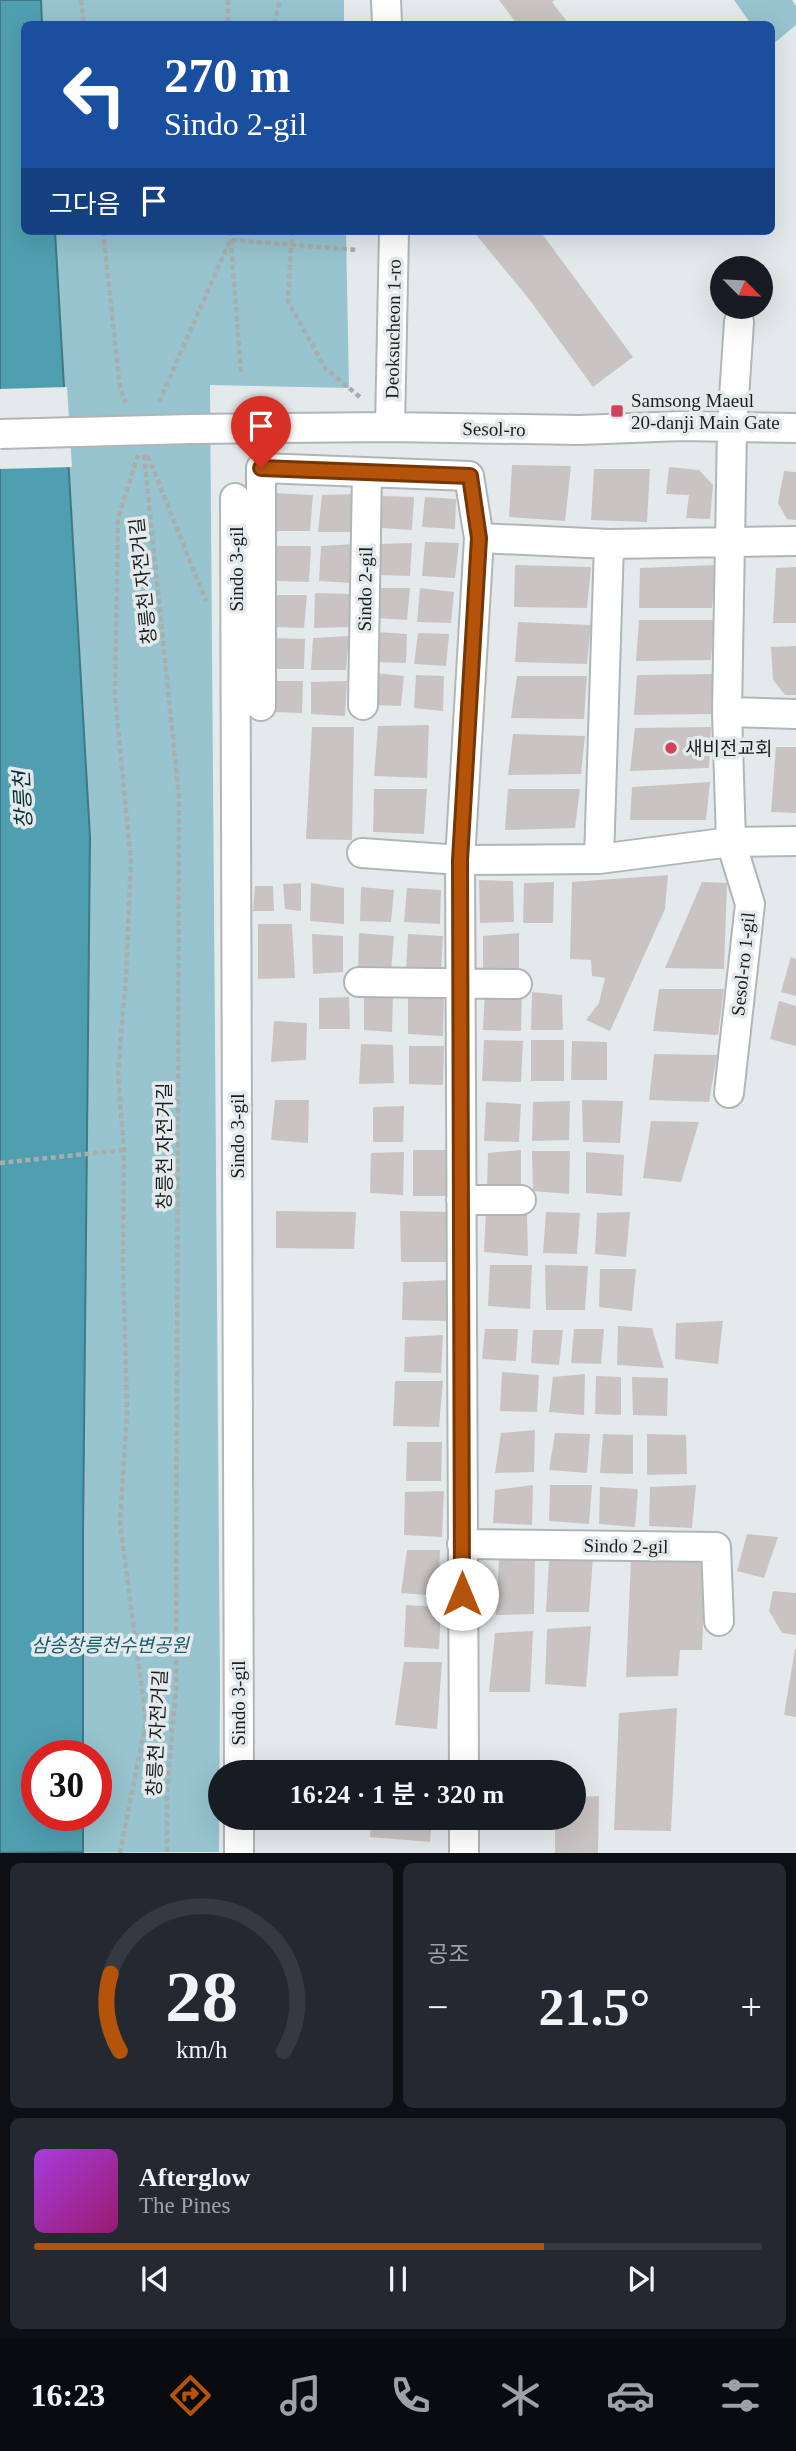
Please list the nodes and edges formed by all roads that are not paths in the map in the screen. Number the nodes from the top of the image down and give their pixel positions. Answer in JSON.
{"nodes":[{"id":1,"x":386,"y":0,"type":"edge"},
{"id":2,"x":387,"y":21,"type":"edge"},
{"id":3,"x":394,"y":235,"type":"edge"},
{"id":4,"x":739,"y":322,"type":"dead end"},
{"id":5,"x":390,"y":427,"type":"junction"},
{"id":6,"x":732,"y":428,"type":"junction"},
{"id":7,"x":796,"y":428,"type":"edge"},
{"id":8,"x":0,"y":434,"type":"edge"},
{"id":9,"x":367,"y":472,"type":"junction"},
{"id":10,"x":235,"y":498,"type":"dead end"},
{"id":11,"x":479,"y":538,"type":"junction"},
{"id":12,"x":729,"y":540,"type":"junction"},
{"id":13,"x":796,"y":541,"type":"edge"},
{"id":14,"x":609,"y":544,"type":"junction"},
{"id":15,"x":363,"y":705,"type":"dead end"},
{"id":16,"x":261,"y":706,"type":"dead end"},
{"id":17,"x":727,"y":712,"type":"junction"},
{"id":18,"x":796,"y":714,"type":"edge"},
{"id":19,"x":796,"y":841,"type":"edge"},
{"id":20,"x":731,"y":842,"type":"junction"},
{"id":21,"x":362,"y":853,"type":"dead end"},
{"id":22,"x":599,"y":859,"type":"junction"},
{"id":23,"x":460,"y":860,"type":"junction"},
{"id":24,"x":359,"y":982,"type":"dead end"},
{"id":25,"x":460,"y":982,"type":"junction"},
{"id":26,"x":517,"y":984,"type":"dead end"},
{"id":27,"x":729,"y":1093,"type":"dead end"},
{"id":28,"x":461,"y":1200,"type":"junction"},
{"id":29,"x":522,"y":1200,"type":"dead end"},
{"id":30,"x":462,"y":1544,"type":"junction"},
{"id":31,"x":719,"y":1621,"type":"dead end"},
{"id":32,"x":239,"y":1760,"type":"edge"},
{"id":33,"x":464,"y":1760,"type":"edge"},
{"id":34,"x":239,"y":1830,"type":"edge"},
{"id":35,"x":464,"y":1830,"type":"edge"},
{"id":36,"x":239,"y":1853,"type":"edge"},
{"id":37,"x":464,"y":1853,"type":"edge"}],
"edges":[{"from":1,"to":2,"type":"street"},
{"from":3,"to":5,"type":"street","name":"Deoksucheon 1-ro"},
{"from":4,"to":6,"type":"street","name":"Sesol-ro 1-gil"},
{"from":5,"to":6,"type":"street","name":"Sesol-ro"},
{"from":5,"to":8,"type":"street","name":"Sesol-ro","bridge":true},
{"from":6,"to":7,"type":"street","name":"Sesol-ro"},
{"from":6,"to":12,"type":"street","name":"Sesol-ro 1-gil"},
{"from":9,"to":11,"type":"street"},
{"from":9,"to":15,"type":"street","name":"Sindo 2-gil"},
{"from":9,"to":16,"type":"street","name":"Sindo 3-gil"},
{"from":10,"to":32,"type":"street","name":"Sindo 3-gil"},
{"from":11,"to":14,"type":"street"},
{"from":11,"to":23,"type":"street"},
{"from":12,"to":13,"type":"street"},
{"from":12,"to":14,"type":"street"},
{"from":12,"to":17,"type":"street","name":"Sesol-ro 1-gil"},
{"from":14,"to":22,"type":"street"},
{"from":17,"to":18,"type":"street"},
{"from":17,"to":20,"type":"street","name":"Sesol-ro 1-gil"},
{"from":19,"to":20,"type":"street"},
{"from":20,"to":22,"type":"street"},
{"from":20,"to":27,"type":"street","name":"Sesol-ro 1-gil"},
{"from":21,"to":23,"type":"street"},
{"from":22,"to":23,"type":"street"},
{"from":23,"to":25,"type":"street"},
{"from":24,"to":25,"type":"street"},
{"from":25,"to":26,"type":"street"},
{"from":25,"to":28,"type":"street"},
{"from":28,"to":29,"type":"street"},
{"from":28,"to":30,"type":"street"},
{"from":30,"to":31,"type":"street","name":"Sindo 2-gil"},
{"from":30,"to":33,"type":"street"},
{"from":34,"to":36,"type":"street"},
{"from":35,"to":37,"type":"street"}]}
